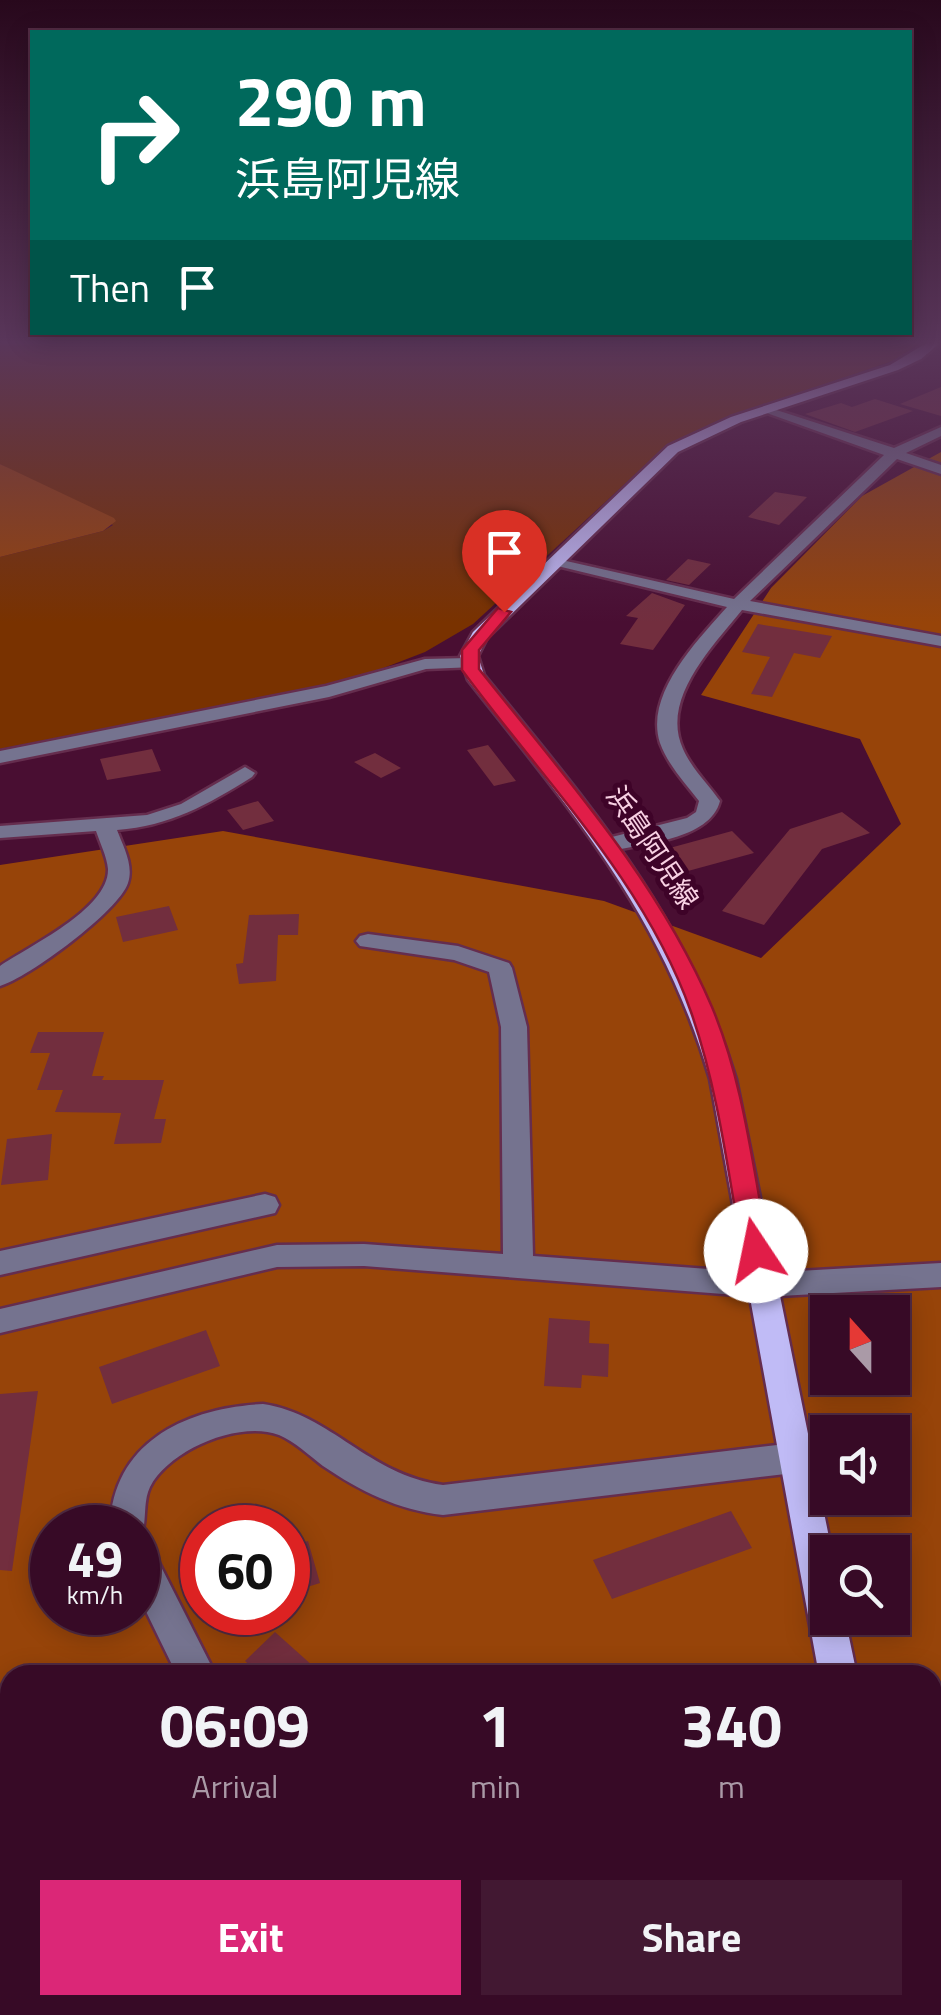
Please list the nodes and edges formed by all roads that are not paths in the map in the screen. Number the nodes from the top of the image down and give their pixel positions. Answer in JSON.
{"nodes":[{"id":1,"x":707,"y":435,"type":"edge"},
{"id":2,"x":845,"y":435,"type":"edge"},
{"id":3,"x":933,"y":435,"type":"edge"},
{"id":4,"x":897,"y":453,"type":"junction"},
{"id":5,"x":941,"y":470,"type":"edge"},
{"id":6,"x":553,"y":563,"type":"junction"},
{"id":7,"x":736,"y":604,"type":"junction"},
{"id":8,"x":941,"y":641,"type":"edge"},
{"id":9,"x":469,"y":664,"type":"junction"},
{"id":10,"x":0,"y":757,"type":"edge"},
{"id":11,"x":246,"y":774,"type":"dead end"},
{"id":12,"x":104,"y":825,"type":"junction"},
{"id":13,"x":0,"y":832,"type":"edge"},
{"id":14,"x":608,"y":845,"type":"junction"},
{"id":15,"x":368,"y":941,"type":"dead end"},
{"id":16,"x":0,"y":978,"type":"edge"},
{"id":17,"x":266,"y":1205,"type":"dead end"},
{"id":18,"x":0,"y":1262,"type":"edge"},
{"id":19,"x":518,"y":1266,"type":"junction"},
{"id":20,"x":941,"y":1275,"type":"edge"},
{"id":21,"x":762,"y":1285,"type":"junction"},
{"id":22,"x":0,"y":1321,"type":"edge"},
{"id":23,"x":794,"y":1458,"type":"junction"},
{"id":24,"x":129,"y":1505,"type":"edge"},
{"id":25,"x":160,"y":1602,"type":"edge"},
{"id":26,"x":192,"y":1665,"type":"edge"},
{"id":27,"x":836,"y":1665,"type":"edge"}],
"edges":[{"from":1,"to":6,"type":"main road"},
{"from":2,"to":4,"type":"street"},
{"from":3,"to":4,"type":"street"},
{"from":4,"to":5,"type":"street"},
{"from":4,"to":7,"type":"street"},
{"from":6,"to":7,"type":"street"},
{"from":6,"to":9,"type":"main road"},
{"from":7,"to":8,"type":"street"},
{"from":7,"to":14,"type":"street"},
{"from":9,"to":10,"type":"street"},
{"from":9,"to":14,"type":"main road","name":"浜島阿児線"},
{"from":11,"to":12,"type":"street"},
{"from":12,"to":13,"type":"street"},
{"from":12,"to":16,"type":"street"},
{"from":14,"to":21,"type":"main road","name":"浜島阿児線"},
{"from":15,"to":19,"type":"street"},
{"from":17,"to":18,"type":"street"},
{"from":19,"to":21,"type":"street"},
{"from":19,"to":22,"type":"street"},
{"from":20,"to":21,"type":"street"},
{"from":21,"to":23,"type":"main road","name":"浜島阿児線"},
{"from":23,"to":24,"type":"street"},
{"from":23,"to":27,"type":"main road","name":"浜島阿児線"},
{"from":25,"to":26,"type":"street"}]}
